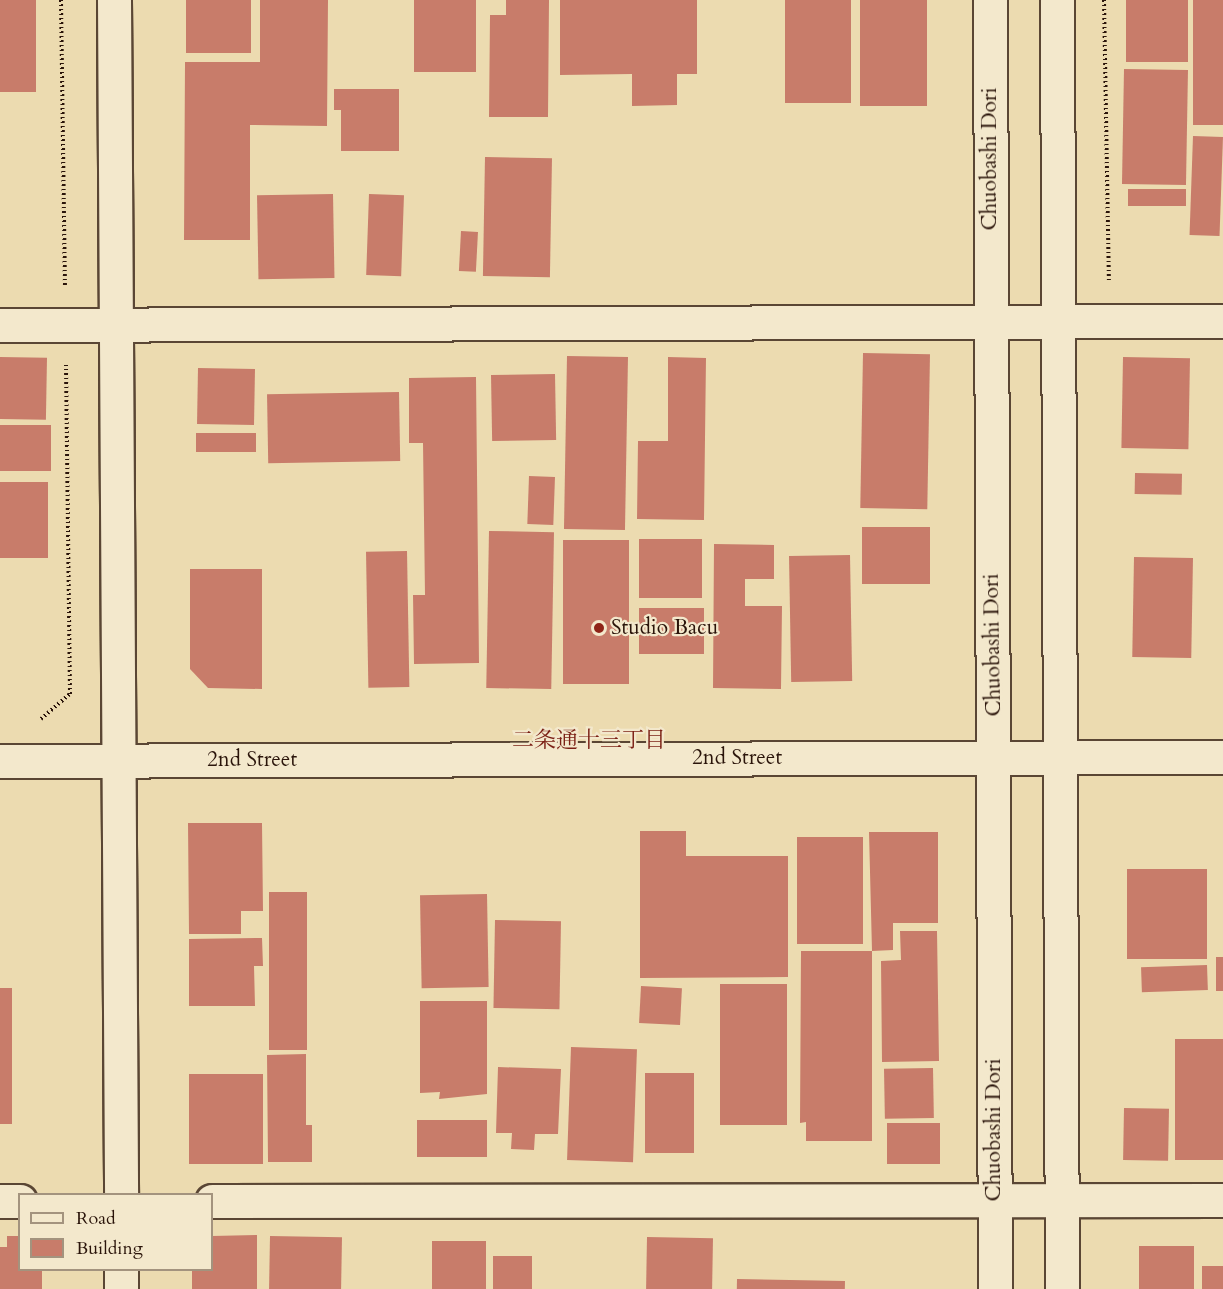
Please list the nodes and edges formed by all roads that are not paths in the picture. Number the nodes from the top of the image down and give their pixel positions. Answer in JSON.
{"nodes":[{"id":1,"x":114,"y":0,"type":"edge"},
{"id":2,"x":990,"y":0,"type":"edge"},
{"id":3,"x":1057,"y":0,"type":"edge"},
{"id":4,"x":1223,"y":321,"type":"edge"},
{"id":5,"x":990,"y":322,"type":"junction"},
{"id":6,"x":1057,"y":322,"type":"junction"},
{"id":7,"x":114,"y":324,"type":"junction"},
{"id":8,"x":0,"y":325,"type":"edge"},
{"id":9,"x":1223,"y":757,"type":"edge"},
{"id":10,"x":996,"y":758,"type":"junction"},
{"id":11,"x":1063,"y":758,"type":"junction"},
{"id":12,"x":118,"y":760,"type":"junction"},
{"id":13,"x":0,"y":761,"type":"edge"},
{"id":14,"x":121,"y":1193,"type":"edge"},
{"id":15,"x":1223,"y":1200,"type":"edge"},
{"id":16,"x":0,"y":1201,"type":"edge"},
{"id":17,"x":18,"y":1201,"type":"edge"},
{"id":18,"x":213,"y":1201,"type":"edge"},
{"id":19,"x":995,"y":1201,"type":"junction"},
{"id":20,"x":1061,"y":1201,"type":"junction"},
{"id":21,"x":121,"y":1271,"type":"edge"},
{"id":22,"x":121,"y":1289,"type":"edge"},
{"id":23,"x":995,"y":1289,"type":"edge"},
{"id":24,"x":1062,"y":1289,"type":"edge"}],
"edges":[{"from":1,"to":7,"type":"street"},
{"from":2,"to":5,"type":"street","name":"Chuobashi Dori"},
{"from":3,"to":6,"type":"street"},
{"from":4,"to":6,"type":"street"},
{"from":5,"to":6,"type":"street"},
{"from":5,"to":7,"type":"street"},
{"from":5,"to":10,"type":"street","name":"Chuobashi Dori"},
{"from":6,"to":11,"type":"street"},
{"from":7,"to":8,"type":"street"},
{"from":7,"to":12,"type":"street"},
{"from":9,"to":11,"type":"street","name":"2nd Street"},
{"from":10,"to":11,"type":"street","name":"2nd Street"},
{"from":10,"to":12,"type":"street","name":"2nd Street"},
{"from":10,"to":19,"type":"street","name":"Chuobashi Dori"},
{"from":11,"to":20,"type":"street"},
{"from":12,"to":13,"type":"street","name":"2nd Street"},
{"from":12,"to":14,"type":"street"},
{"from":15,"to":20,"type":"street"},
{"from":16,"to":17,"type":"street"},
{"from":18,"to":19,"type":"street"},
{"from":19,"to":20,"type":"street"},
{"from":19,"to":23,"type":"street","name":"Chuobashi Dori"},
{"from":20,"to":24,"type":"street"},
{"from":21,"to":22,"type":"street"}]}
